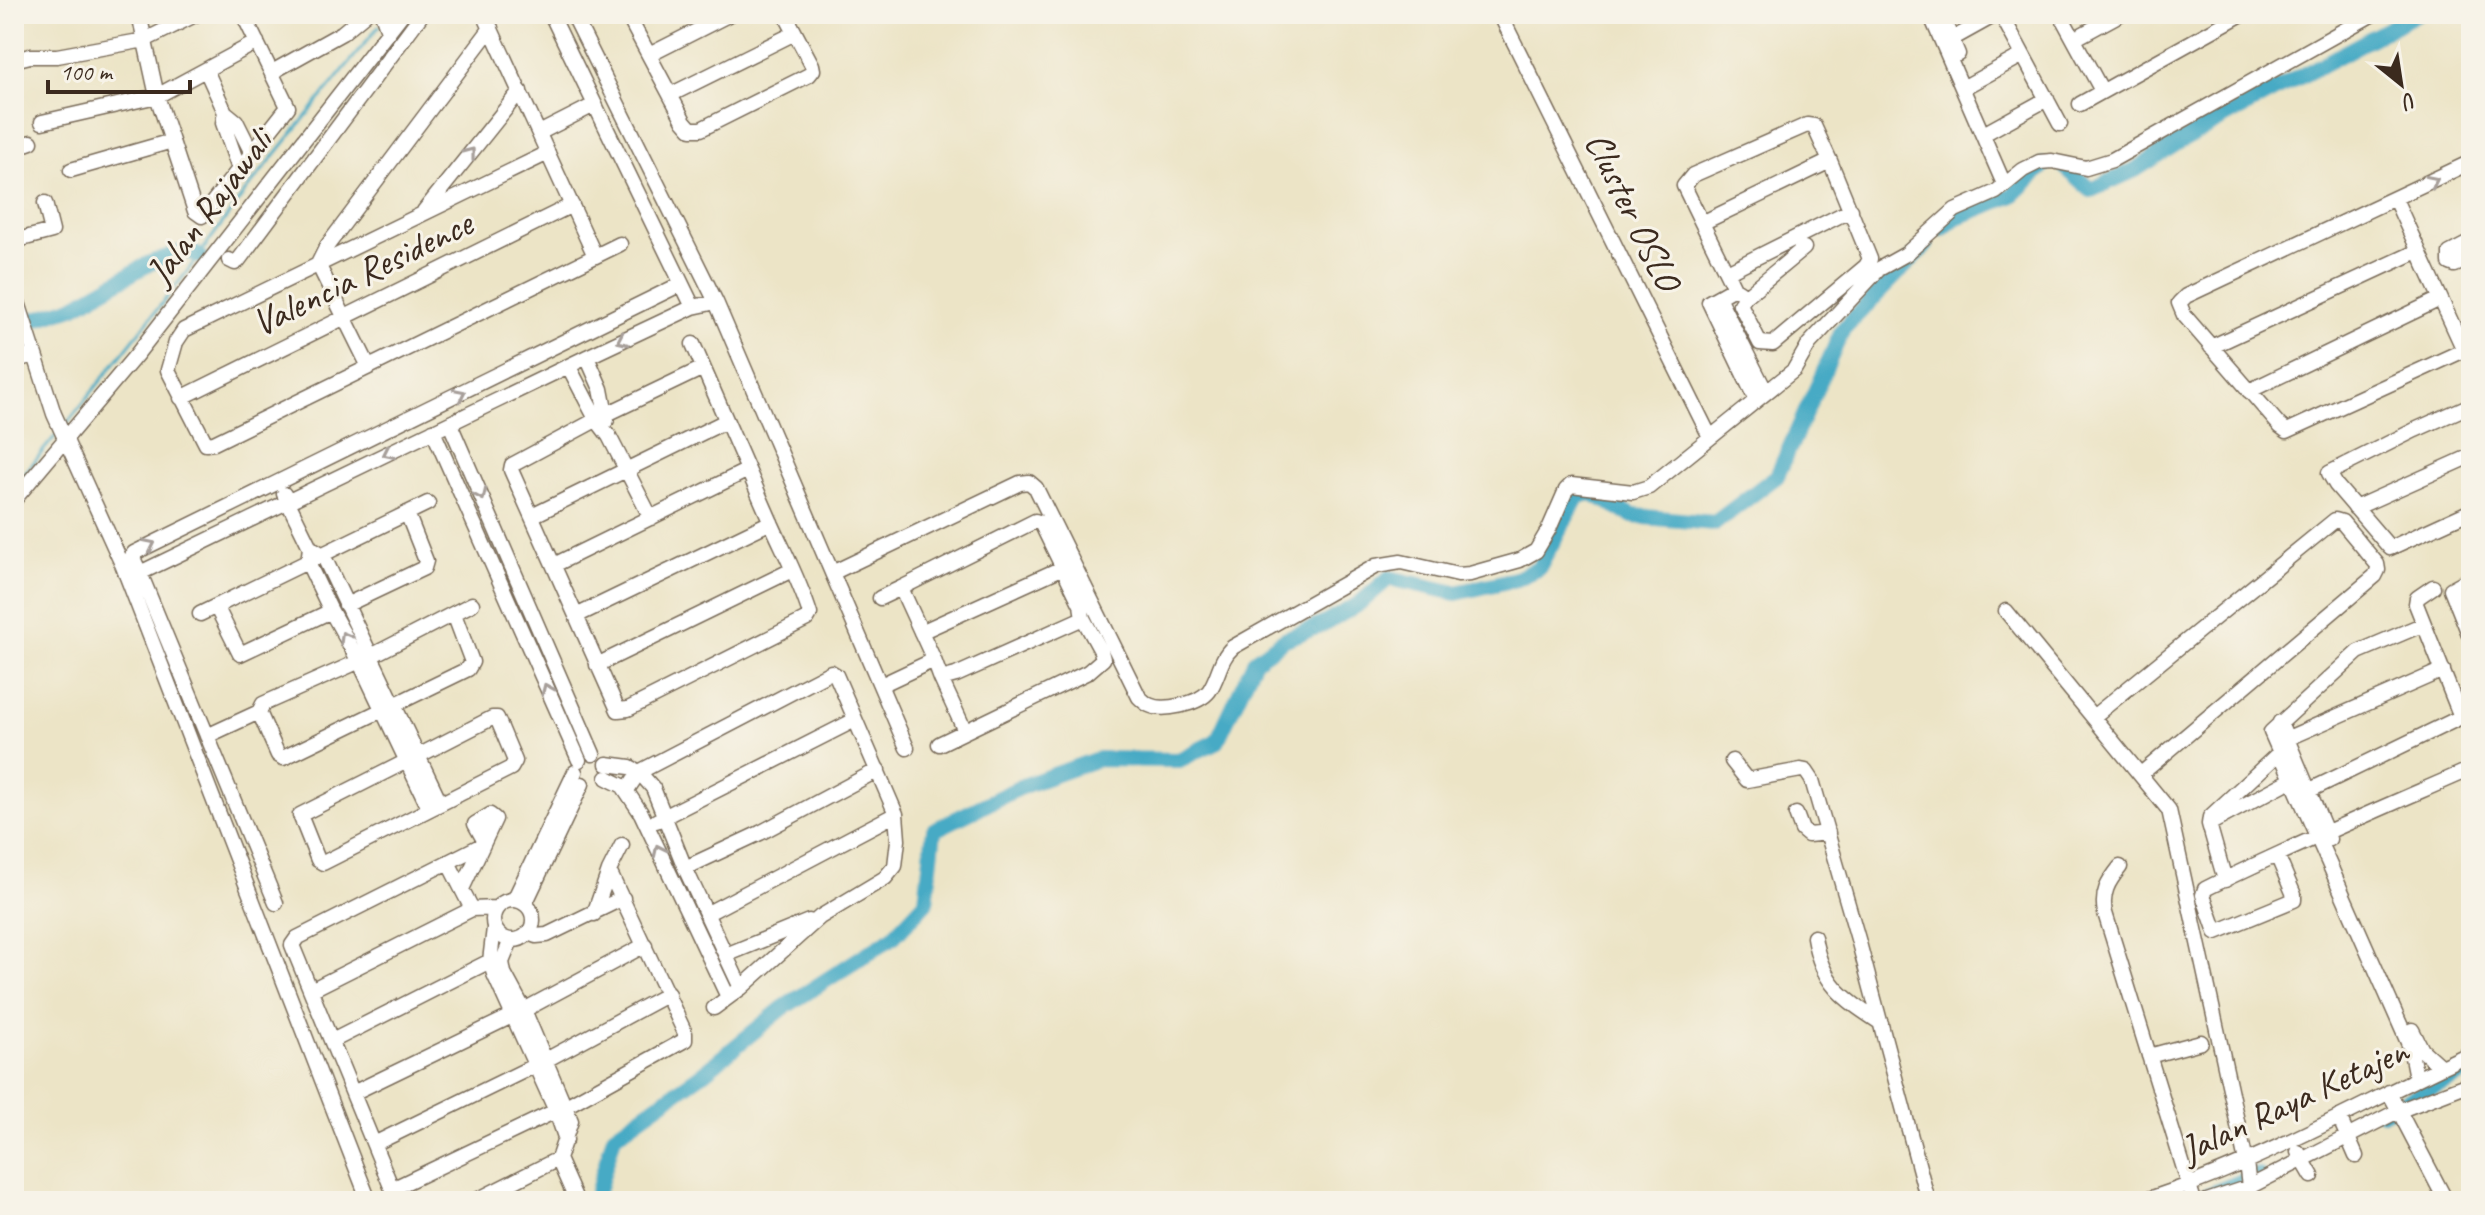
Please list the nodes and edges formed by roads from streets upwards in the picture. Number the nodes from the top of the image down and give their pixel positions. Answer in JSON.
{"nodes":[{"id":1,"x":139,"y":14,"type":"edge"},
{"id":2,"x":197,"y":14,"type":"edge"},
{"id":3,"x":262,"y":14,"type":"edge"},
{"id":4,"x":365,"y":14,"type":"edge"},
{"id":5,"x":402,"y":14,"type":"edge"},
{"id":6,"x":422,"y":14,"type":"edge"},
{"id":7,"x":484,"y":14,"type":"edge"},
{"id":8,"x":551,"y":14,"type":"edge"},
{"id":9,"x":573,"y":14,"type":"edge"},
{"id":10,"x":730,"y":14,"type":"edge"},
{"id":11,"x":785,"y":14,"type":"edge"},
{"id":12,"x":1500,"y":14,"type":"edge"},
{"id":13,"x":1930,"y":14,"type":"edge"},
{"id":14,"x":1941,"y":14,"type":"edge"},
{"id":15,"x":1999,"y":14,"type":"edge"},
{"id":16,"x":2060,"y":14,"type":"edge"},
{"id":17,"x":2120,"y":14,"type":"edge"},
{"id":18,"x":2242,"y":14,"type":"edge"},
{"id":19,"x":2373,"y":14,"type":"edge"},
{"id":20,"x":629,"y":15,"type":"edge"},
{"id":21,"x":245,"y":18,"type":"edge"},
{"id":22,"x":384,"y":20,"type":"edge"},
{"id":23,"x":2215,"y":20,"type":"edge"},
{"id":24,"x":491,"y":28,"type":"junction"},
{"id":25,"x":795,"y":33,"type":"junction"},
{"id":26,"x":1952,"y":39,"type":"junction"},
{"id":27,"x":2074,"y":39,"type":"junction"},
{"id":28,"x":145,"y":40,"type":"junction"},
{"id":29,"x":257,"y":42,"type":"junction"},
{"id":30,"x":649,"y":55,"type":"junction"},
{"id":31,"x":2023,"y":55,"type":"junction"},
{"id":32,"x":14,"y":60,"type":"edge"},
{"id":33,"x":206,"y":70,"type":"junction"},
{"id":34,"x":272,"y":72,"type":"junction"},
{"id":35,"x":1970,"y":84,"type":"junction"},
{"id":36,"x":520,"y":91,"type":"junction"},
{"id":37,"x":2102,"y":91,"type":"junction"},
{"id":38,"x":670,"y":95,"type":"junction"},
{"id":39,"x":157,"y":96,"type":"junction"},
{"id":40,"x":2047,"y":99,"type":"junction"},
{"id":41,"x":2080,"y":104,"type":"dead end"},
{"id":42,"x":594,"y":105,"type":"junction"},
{"id":43,"x":225,"y":112,"type":"junction"},
{"id":44,"x":42,"y":122,"type":"dead end"},
{"id":45,"x":2060,"y":124,"type":"dead end"},
{"id":46,"x":539,"y":133,"type":"junction"},
{"id":47,"x":172,"y":141,"type":"junction"},
{"id":48,"x":31,"y":142,"type":"dead end"},
{"id":49,"x":14,"y":148,"type":"edge"},
{"id":50,"x":252,"y":153,"type":"junction"},
{"id":51,"x":548,"y":153,"type":"junction"},
{"id":52,"x":1830,"y":161,"type":"junction"},
{"id":53,"x":2471,"y":162,"type":"edge"},
{"id":54,"x":239,"y":169,"type":"junction"},
{"id":55,"x":71,"y":170,"type":"dead end"},
{"id":56,"x":2004,"y":184,"type":"junction"},
{"id":57,"x":2395,"y":199,"type":"junction"},
{"id":58,"x":45,"y":203,"type":"dead end"},
{"id":59,"x":572,"y":205,"type":"junction"},
{"id":60,"x":1851,"y":210,"type":"junction"},
{"id":61,"x":421,"y":214,"type":"junction"},
{"id":62,"x":1702,"y":223,"type":"junction"},
{"id":63,"x":14,"y":241,"type":"edge"},
{"id":64,"x":620,"y":244,"type":"dead end"},
{"id":65,"x":1804,"y":248,"type":"dead end"},
{"id":66,"x":2418,"y":251,"type":"junction"},
{"id":67,"x":595,"y":256,"type":"junction"},
{"id":68,"x":229,"y":260,"type":"dead end"},
{"id":69,"x":318,"y":264,"type":"junction"},
{"id":70,"x":1727,"y":272,"type":"junction"},
{"id":71,"x":681,"y":284,"type":"junction"},
{"id":72,"x":14,"y":290,"type":"edge"},
{"id":73,"x":1740,"y":292,"type":"junction"},
{"id":74,"x":2440,"y":299,"type":"junction"},
{"id":75,"x":716,"y":302,"type":"junction"},
{"id":76,"x":693,"y":307,"type":"junction"},
{"id":77,"x":344,"y":317,"type":"junction"},
{"id":78,"x":571,"y":340,"type":"junction"},
{"id":79,"x":693,"y":344,"type":"dead end"},
{"id":80,"x":2211,"y":347,"type":"junction"},
{"id":81,"x":2467,"y":349,"type":"edge"},
{"id":82,"x":33,"y":355,"type":"junction"},
{"id":83,"x":14,"y":361,"type":"edge"},
{"id":84,"x":579,"y":361,"type":"junction"},
{"id":85,"x":369,"y":367,"type":"junction"},
{"id":86,"x":703,"y":368,"type":"junction"},
{"id":87,"x":598,"y":383,"type":"junction"},
{"id":88,"x":2249,"y":391,"type":"junction"},
{"id":89,"x":582,"y":392,"type":"junction"},
{"id":90,"x":1761,"y":396,"type":"junction"},
{"id":91,"x":181,"y":398,"type":"junction"},
{"id":92,"x":2471,"y":405,"type":"edge"},
{"id":93,"x":601,"y":416,"type":"junction"},
{"id":94,"x":726,"y":421,"type":"junction"},
{"id":95,"x":450,"y":424,"type":"junction"},
{"id":96,"x":433,"y":431,"type":"junction"},
{"id":97,"x":62,"y":432,"type":"junction"},
{"id":98,"x":1710,"y":437,"type":"junction"},
{"id":99,"x":2471,"y":456,"type":"edge"},
{"id":100,"x":625,"y":470,"type":"junction"},
{"id":101,"x":748,"y":470,"type":"junction"},
{"id":102,"x":279,"y":483,"type":"junction"},
{"id":103,"x":14,"y":500,"type":"edge"},
{"id":104,"x":287,"y":501,"type":"junction"},
{"id":105,"x":428,"y":503,"type":"dead end"},
{"id":106,"x":2355,"y":508,"type":"junction"},
{"id":107,"x":2471,"y":511,"type":"edge"},
{"id":108,"x":407,"y":513,"type":"junction"},
{"id":109,"x":532,"y":516,"type":"junction"},
{"id":110,"x":651,"y":518,"type":"junction"},
{"id":111,"x":771,"y":522,"type":"junction"},
{"id":112,"x":310,"y":547,"type":"junction"},
{"id":113,"x":323,"y":555,"type":"junction"},
{"id":114,"x":308,"y":563,"type":"junction"},
{"id":115,"x":554,"y":565,"type":"junction"},
{"id":116,"x":1064,"y":567,"type":"junction"},
{"id":117,"x":792,"y":570,"type":"junction"},
{"id":118,"x":140,"y":573,"type":"junction"},
{"id":119,"x":832,"y":573,"type":"junction"},
{"id":120,"x":2471,"y":578,"type":"edge"},
{"id":121,"x":2433,"y":587,"type":"dead end"},
{"id":122,"x":901,"y":588,"type":"junction"},
{"id":123,"x":880,"y":598,"type":"dead end"},
{"id":124,"x":472,"y":604,"type":"dead end"},
{"id":125,"x":346,"y":605,"type":"junction"},
{"id":126,"x":216,"y":606,"type":"junction"},
{"id":127,"x":331,"y":611,"type":"junction"},
{"id":128,"x":2006,"y":611,"type":"dead end"},
{"id":129,"x":200,"y":614,"type":"dead end"},
{"id":130,"x":454,"y":614,"type":"junction"},
{"id":131,"x":576,"y":616,"type":"junction"},
{"id":132,"x":1083,"y":618,"type":"junction"},
{"id":133,"x":2424,"y":624,"type":"junction"},
{"id":134,"x":921,"y":632,"type":"junction"},
{"id":135,"x":2471,"y":638,"type":"edge"},
{"id":136,"x":365,"y":659,"type":"junction"},
{"id":137,"x":934,"y":660,"type":"junction"},
{"id":138,"x":597,"y":665,"type":"junction"},
{"id":139,"x":2443,"y":670,"type":"junction"},
{"id":140,"x":941,"y":679,"type":"junction"},
{"id":141,"x":881,"y":685,"type":"junction"},
{"id":142,"x":388,"y":707,"type":"junction"},
{"id":143,"x":259,"y":712,"type":"junction"},
{"id":144,"x":2093,"y":717,"type":"junction"},
{"id":145,"x":855,"y":720,"type":"junction"},
{"id":146,"x":965,"y":731,"type":"junction"},
{"id":147,"x":207,"y":736,"type":"junction"},
{"id":148,"x":939,"y":744,"type":"dead end"},
{"id":149,"x":2280,"y":745,"type":"junction"},
{"id":150,"x":907,"y":748,"type":"dead end"},
{"id":151,"x":593,"y":754,"type":"junction"},
{"id":152,"x":412,"y":758,"type":"junction"},
{"id":153,"x":1732,"y":761,"type":"dead end"},
{"id":154,"x":2471,"y":769,"type":"edge"},
{"id":155,"x":878,"y":770,"type":"junction"},
{"id":156,"x":607,"y":771,"type":"junction"},
{"id":157,"x":579,"y":772,"type":"junction"},
{"id":158,"x":639,"y":772,"type":"junction"},
{"id":159,"x":2141,"y":774,"type":"junction"},
{"id":160,"x":2291,"y":780,"type":"junction"},
{"id":161,"x":627,"y":790,"type":"junction"},
{"id":162,"x":2303,"y":793,"type":"junction"},
{"id":163,"x":434,"y":805,"type":"junction"},
{"id":164,"x":896,"y":814,"type":"junction"},
{"id":165,"x":1796,"y":814,"type":"dead end"},
{"id":166,"x":663,"y":818,"type":"junction"},
{"id":167,"x":2209,"y":824,"type":"junction"},
{"id":168,"x":647,"y":825,"type":"junction"},
{"id":169,"x":1828,"y":833,"type":"junction"},
{"id":170,"x":2322,"y":835,"type":"junction"},
{"id":171,"x":622,"y":845,"type":"dead end"},
{"id":172,"x":2277,"y":855,"type":"junction"},
{"id":173,"x":448,"y":862,"type":"junction"},
{"id":174,"x":2120,"y":867,"type":"dead end"},
{"id":175,"x":685,"y":868,"type":"junction"},
{"id":176,"x":609,"y":871,"type":"junction"},
{"id":177,"x":2225,"y":880,"type":"junction"},
{"id":178,"x":462,"y":889,"type":"junction"},
{"id":179,"x":696,"y":892,"type":"junction"},
{"id":180,"x":623,"y":898,"type":"junction"},
{"id":181,"x":682,"y":900,"type":"junction"},
{"id":182,"x":520,"y":902,"type":"junction"},
{"id":183,"x":276,"y":903,"type":"dead end"},
{"id":184,"x":496,"y":908,"type":"junction"},
{"id":185,"x":472,"y":909,"type":"junction"},
{"id":186,"x":594,"y":914,"type":"junction"},
{"id":187,"x":706,"y":914,"type":"junction"},
{"id":188,"x":820,"y":917,"type":"junction"},
{"id":189,"x":494,"y":928,"type":"junction"},
{"id":190,"x":528,"y":933,"type":"junction"},
{"id":191,"x":1814,"y":937,"type":"dead end"},
{"id":192,"x":718,"y":938,"type":"junction"},
{"id":193,"x":511,"y":940,"type":"junction"},
{"id":194,"x":645,"y":945,"type":"junction"},
{"id":195,"x":703,"y":946,"type":"junction"},
{"id":196,"x":726,"y":955,"type":"junction"},
{"id":197,"x":496,"y":961,"type":"junction"},
{"id":198,"x":741,"y":988,"type":"junction"},
{"id":199,"x":311,"y":990,"type":"junction"},
{"id":200,"x":668,"y":994,"type":"junction"},
{"id":201,"x":728,"y":997,"type":"junction"},
{"id":202,"x":714,"y":1008,"type":"dead end"},
{"id":203,"x":519,"y":1012,"type":"junction"},
{"id":204,"x":1881,"y":1023,"type":"junction"},
{"id":205,"x":332,"y":1041,"type":"junction"},
{"id":206,"x":2201,"y":1042,"type":"dead end"},
{"id":207,"x":2414,"y":1045,"type":"junction"},
{"id":208,"x":2471,"y":1053,"type":"edge"},
{"id":209,"x":2149,"y":1056,"type":"junction"},
{"id":210,"x":541,"y":1062,"type":"junction"},
{"id":211,"x":2441,"y":1067,"type":"junction"},
{"id":212,"x":2416,"y":1078,"type":"junction"},
{"id":213,"x":2471,"y":1083,"type":"edge"},
{"id":214,"x":353,"y":1093,"type":"junction"},
{"id":215,"x":2394,"y":1101,"type":"junction"},
{"id":216,"x":561,"y":1108,"type":"junction"},
{"id":217,"x":2344,"y":1126,"type":"junction"},
{"id":218,"x":374,"y":1144,"type":"junction"},
{"id":219,"x":2298,"y":1151,"type":"junction"},
{"id":220,"x":2356,"y":1156,"type":"dead end"},
{"id":221,"x":558,"y":1159,"type":"junction"},
{"id":222,"x":2247,"y":1175,"type":"junction"},
{"id":223,"x":2312,"y":1176,"type":"dead end"},
{"id":224,"x":2214,"y":1189,"type":"edge"},
{"id":225,"x":2191,"y":1193,"type":"edge"},
{"id":226,"x":394,"y":1195,"type":"edge"},
{"id":227,"x":2170,"y":1197,"type":"edge"},
{"id":228,"x":369,"y":1201,"type":"edge"},
{"id":229,"x":475,"y":1201,"type":"edge"},
{"id":230,"x":575,"y":1201,"type":"edge"},
{"id":231,"x":1928,"y":1201,"type":"edge"},
{"id":232,"x":2143,"y":1201,"type":"edge"},
{"id":233,"x":2446,"y":1201,"type":"edge"}],
"edges":[{"from":1,"to":28,"type":"street"},
{"from":2,"to":28,"type":"street"},
{"from":3,"to":21,"type":"street"},
{"from":4,"to":34,"type":"street"},
{"from":5,"to":22,"type":"street","name":"Jalan Rajawali"},
{"from":6,"to":68,"type":"street"},
{"from":7,"to":24,"type":"street"},
{"from":8,"to":42,"type":"street"},
{"from":9,"to":75,"type":"street"},
{"from":10,"to":30,"type":"street"},
{"from":11,"to":25,"type":"street"},
{"from":12,"to":98,"type":"street","name":"Cluster OSLO"},
{"from":13,"to":56,"type":"street"},
{"from":14,"to":26,"type":"street"},
{"from":15,"to":26,"type":"street"},
{"from":15,"to":31,"type":"street"},
{"from":16,"to":27,"type":"street"},
{"from":17,"to":27,"type":"street"},
{"from":18,"to":23,"type":"street"},
{"from":19,"to":56,"type":"street"},
{"from":20,"to":30,"type":"street"},
{"from":21,"to":29,"type":"street"},
{"from":22,"to":97,"type":"street","name":"Jalan Rajawali"},
{"from":23,"to":37,"type":"street"},
{"from":24,"to":36,"type":"street"},
{"from":24,"to":69,"type":"street"},
{"from":25,"to":38,"type":"street"},
{"from":25,"to":38,"type":"street"},
{"from":26,"to":35,"type":"street"},
{"from":27,"to":37,"type":"street"},
{"from":28,"to":32,"type":"street"},
{"from":28,"to":39,"type":"street"},
{"from":29,"to":33,"type":"street"},
{"from":29,"to":34,"type":"street"},
{"from":30,"to":38,"type":"street"},
{"from":31,"to":35,"type":"street"},
{"from":31,"to":40,"type":"street"},
{"from":33,"to":39,"type":"street"},
{"from":33,"to":43,"type":"street"},
{"from":34,"to":50,"type":"street"},
{"from":35,"to":40,"type":"street"},
{"from":36,"to":46,"type":"street"},
{"from":61,"to":36,"type":"street","one_way":true},
{"from":37,"to":41,"type":"street"},
{"from":39,"to":44,"type":"street"},
{"from":39,"to":47,"type":"street"},
{"from":40,"to":45,"type":"street"},
{"from":42,"to":46,"type":"street"},
{"from":42,"to":71,"type":"street"},
{"from":43,"to":50,"type":"street"},
{"from":43,"to":54,"type":"street"},
{"from":46,"to":51,"type":"street"},
{"from":47,"to":54,"type":"street"},
{"from":47,"to":55,"type":"street"},
{"from":48,"to":49,"type":"street"},
{"from":50,"to":54,"type":"street"},
{"from":51,"to":59,"type":"street"},
{"from":51,"to":61,"type":"street"},
{"from":52,"to":60,"type":"street"},
{"from":52,"to":62,"type":"street"},
{"from":52,"to":62,"type":"street"},
{"from":57,"to":53,"type":"street","one_way":true},
{"from":56,"to":90,"type":"street"},
{"from":57,"to":66,"type":"street"},
{"from":57,"to":80,"type":"street"},
{"from":58,"to":63,"type":"street"},
{"from":59,"to":67,"type":"street"},
{"from":59,"to":77,"type":"street","name":"Valencia Residence"},
{"from":60,"to":70,"type":"street"},
{"from":60,"to":73,"type":"street"},
{"from":61,"to":69,"type":"street"},
{"from":62,"to":70,"type":"street"},
{"from":64,"to":67,"type":"street"},
{"from":65,"to":73,"type":"street"},
{"from":66,"to":74,"type":"street"},
{"from":66,"to":80,"type":"street"},
{"from":67,"to":85,"type":"street"},
{"from":69,"to":77,"type":"street"},
{"from":69,"to":91,"type":"street"},
{"from":70,"to":73,"type":"street"},
{"from":71,"to":76,"type":"street"},
{"from":71,"to":78,"type":"street"},
{"from":72,"to":82,"type":"street"},
{"from":73,"to":90,"type":"street"},
{"from":74,"to":81,"type":"street"},
{"from":74,"to":88,"type":"street"},
{"from":75,"to":76,"type":"street"},
{"from":75,"to":119,"type":"street"},
{"from":76,"to":84,"type":"street","one_way":true},
{"from":77,"to":85,"type":"street"},
{"from":77,"to":91,"type":"street","name":"Valencia Residence"},
{"from":78,"to":84,"type":"street"},
{"from":102,"to":78,"type":"street","one_way":true},
{"from":79,"to":86,"type":"street"},
{"from":80,"to":88,"type":"street"},
{"from":81,"to":88,"type":"street"},
{"from":82,"to":83,"type":"street"},
{"from":82,"to":97,"type":"street"},
{"from":84,"to":87,"type":"street"},
{"from":84,"to":89,"type":"street"},
{"from":84,"to":95,"type":"street"},
{"from":85,"to":91,"type":"street"},
{"from":86,"to":93,"type":"street"},
{"from":86,"to":94,"type":"street"},
{"from":87,"to":89,"type":"street"},
{"from":87,"to":93,"type":"street"},
{"from":89,"to":93,"type":"street"},
{"from":90,"to":98,"type":"street"},
{"from":92,"to":106,"type":"street"},
{"from":93,"to":100,"type":"street"},
{"from":93,"to":109,"type":"street"},
{"from":94,"to":100,"type":"street"},
{"from":94,"to":101,"type":"street"},
{"from":95,"to":96,"type":"street"},
{"from":95,"to":151,"type":"street","one_way":true},
{"from":96,"to":104,"type":"street","one_way":true},
{"from":157,"to":96,"type":"street","one_way":true},
{"from":97,"to":103,"type":"street","name":"Jalan Rajawali"},
{"from":97,"to":228,"type":"street"},
{"from":98,"to":119,"type":"street"},
{"from":99,"to":106,"type":"street"},
{"from":100,"to":109,"type":"street"},
{"from":100,"to":110,"type":"street"},
{"from":101,"to":110,"type":"street"},
{"from":101,"to":111,"type":"street"},
{"from":102,"to":104,"type":"street"},
{"from":118,"to":102,"type":"street","one_way":true},
{"from":104,"to":112,"type":"street"},
{"from":104,"to":118,"type":"street"},
{"from":105,"to":108,"type":"street"},
{"from":106,"to":107,"type":"street"},
{"from":108,"to":113,"type":"street"},
{"from":108,"to":125,"type":"street"},
{"from":109,"to":115,"type":"street"},
{"from":110,"to":115,"type":"street"},
{"from":111,"to":117,"type":"street"},
{"from":111,"to":131,"type":"street"},
{"from":112,"to":113,"type":"street"},
{"from":112,"to":114,"type":"street"},
{"from":113,"to":114,"type":"street"},
{"from":113,"to":125,"type":"street"},
{"from":114,"to":126,"type":"street"},
{"from":114,"to":127,"type":"street"},
{"from":115,"to":131,"type":"street"},
{"from":116,"to":122,"type":"street"},
{"from":116,"to":132,"type":"street"},
{"from":116,"to":134,"type":"street"},
{"from":117,"to":138,"type":"street"},
{"from":117,"to":138,"type":"street"},
{"from":118,"to":147,"type":"street"},
{"from":119,"to":141,"type":"street"},
{"from":120,"to":135,"type":"street"},
{"from":121,"to":133,"type":"street"},
{"from":122,"to":123,"type":"street"},
{"from":122,"to":134,"type":"street"},
{"from":124,"to":130,"type":"street"},
{"from":125,"to":136,"type":"street"},
{"from":126,"to":127,"type":"street"},
{"from":126,"to":129,"type":"street"},
{"from":136,"to":127,"type":"street","one_way":true},
{"from":128,"to":144,"type":"street"},
{"from":130,"to":136,"type":"street"},
{"from":130,"to":142,"type":"street"},
{"from":131,"to":138,"type":"street"},
{"from":132,"to":140,"type":"street"},
{"from":132,"to":146,"type":"street"},
{"from":133,"to":139,"type":"street"},
{"from":133,"to":149,"type":"street"},
{"from":134,"to":137,"type":"street"},
{"from":136,"to":142,"type":"street"},
{"from":136,"to":143,"type":"street"},
{"from":137,"to":140,"type":"street"},
{"from":137,"to":141,"type":"street"},
{"from":139,"to":149,"type":"street"},
{"from":139,"to":162,"type":"street"},
{"from":140,"to":146,"type":"street"},
{"from":141,"to":150,"type":"street"},
{"from":142,"to":143,"type":"street"},
{"from":142,"to":152,"type":"street"},
{"from":143,"to":147,"type":"street"},
{"from":144,"to":159,"type":"street"},
{"from":144,"to":159,"type":"street"},
{"from":145,"to":155,"type":"street"},
{"from":145,"to":158,"type":"street"},
{"from":145,"to":166,"type":"street"},
{"from":146,"to":148,"type":"street"},
{"from":147,"to":183,"type":"street"},
{"from":149,"to":160,"type":"street"},
{"from":149,"to":162,"type":"street"},
{"from":149,"to":167,"type":"street"},
{"from":151,"to":156,"type":"street"},
{"from":151,"to":157,"type":"street"},
{"from":152,"to":163,"type":"street"},
{"from":152,"to":163,"type":"street"},
{"from":152,"to":163,"type":"street"},
{"from":153,"to":169,"type":"street"},
{"from":154,"to":170,"type":"street"},
{"from":155,"to":164,"type":"street"},
{"from":155,"to":175,"type":"street"},
{"from":156,"to":157,"type":"street"},
{"from":156,"to":158,"type":"street"},
{"from":156,"to":161,"type":"street"},
{"from":157,"to":182,"type":"street"},
{"from":158,"to":161,"type":"street"},
{"from":158,"to":166,"type":"street"},
{"from":159,"to":222,"type":"street"},
{"from":160,"to":162,"type":"street"},
{"from":160,"to":167,"type":"street"},
{"from":161,"to":168,"type":"street"},
{"from":162,"to":170,"type":"street"},
{"from":164,"to":187,"type":"street"},
{"from":164,"to":188,"type":"street"},
{"from":165,"to":169,"type":"street"},
{"from":166,"to":168,"type":"street"},
{"from":166,"to":175,"type":"street"},
{"from":167,"to":177,"type":"street"},
{"from":181,"to":168,"type":"street","one_way":true},
{"from":169,"to":204,"type":"street"},
{"from":170,"to":172,"type":"street"},
{"from":170,"to":207,"type":"street"},
{"from":171,"to":176,"type":"street"},
{"from":172,"to":177,"type":"street"},
{"from":172,"to":177,"type":"street"},
{"from":173,"to":178,"type":"street"},
{"from":173,"to":178,"type":"street"},
{"from":173,"to":199,"type":"street"},
{"from":174,"to":209,"type":"street"},
{"from":175,"to":179,"type":"street"},
{"from":176,"to":180,"type":"street"},
{"from":176,"to":186,"type":"street"},
{"from":178,"to":185,"type":"street"},
{"from":179,"to":181,"type":"street"},
{"from":179,"to":187,"type":"street"},
{"from":180,"to":186,"type":"street"},
{"from":180,"to":194,"type":"street"},
{"from":181,"to":195,"type":"street"},
{"from":182,"to":184,"type":"street"},
{"from":182,"to":190,"type":"street"},
{"from":184,"to":185,"type":"street"},
{"from":184,"to":189,"type":"street"},
{"from":185,"to":199,"type":"street"},
{"from":186,"to":190,"type":"street"},
{"from":187,"to":192,"type":"street"},
{"from":188,"to":196,"type":"street"},
{"from":188,"to":198,"type":"street"},
{"from":189,"to":193,"type":"street"},
{"from":189,"to":197,"type":"street"},
{"from":190,"to":193,"type":"street"},
{"from":191,"to":204,"type":"street"},
{"from":192,"to":195,"type":"street"},
{"from":192,"to":196,"type":"street"},
{"from":193,"to":197,"type":"street"},
{"from":194,"to":200,"type":"street"},
{"from":194,"to":203,"type":"street"},
{"from":195,"to":201,"type":"street"},
{"from":196,"to":198,"type":"street"},
{"from":197,"to":203,"type":"street"},
{"from":197,"to":205,"type":"street"},
{"from":198,"to":201,"type":"street"},
{"from":199,"to":205,"type":"street"},
{"from":200,"to":210,"type":"street"},
{"from":200,"to":216,"type":"street"},
{"from":201,"to":202,"type":"street"},
{"from":203,"to":210,"type":"street"},
{"from":203,"to":214,"type":"street"},
{"from":204,"to":231,"type":"street"},
{"from":205,"to":214,"type":"street"},
{"from":206,"to":209,"type":"street"},
{"from":207,"to":211,"type":"street"},
{"from":207,"to":212,"type":"street"},
{"from":208,"to":211,"type":"street","name":"Jalan Raya Ketajen"},
{"from":209,"to":225,"type":"street"},
{"from":210,"to":216,"type":"street"},
{"from":210,"to":218,"type":"street"},
{"from":211,"to":212,"type":"street","name":"Jalan Raya Ketajen"},
{"from":212,"to":215,"type":"street","name":"Jalan Raya Ketajen"},
{"from":213,"to":215,"type":"street"},
{"from":214,"to":218,"type":"street"},
{"from":215,"to":217,"type":"street"},
{"from":215,"to":217,"type":"street","name":"Jalan Raya Ketajen"},
{"from":215,"to":233,"type":"street"},
{"from":216,"to":221,"type":"street"},
{"from":216,"to":226,"type":"street"},
{"from":217,"to":219,"type":"street","name":"Jalan Raya Ketajen"},
{"from":217,"to":219,"type":"street"},
{"from":217,"to":220,"type":"street"},
{"from":218,"to":226,"type":"street"},
{"from":219,"to":222,"type":"street","name":"Jalan Raya Ketajen"},
{"from":219,"to":222,"type":"street"},
{"from":219,"to":223,"type":"street"},
{"from":221,"to":229,"type":"street"},
{"from":221,"to":230,"type":"street"},
{"from":222,"to":224,"type":"street","name":"Jalan Raya Ketajen"},
{"from":222,"to":224,"type":"street"},
{"from":224,"to":225,"type":"street","name":"Jalan Raya Ketajen"},
{"from":225,"to":227,"type":"street","name":"Jalan Raya Ketajen"},
{"from":227,"to":232,"type":"street","name":"Jalan Raya Ketajen"}]}
